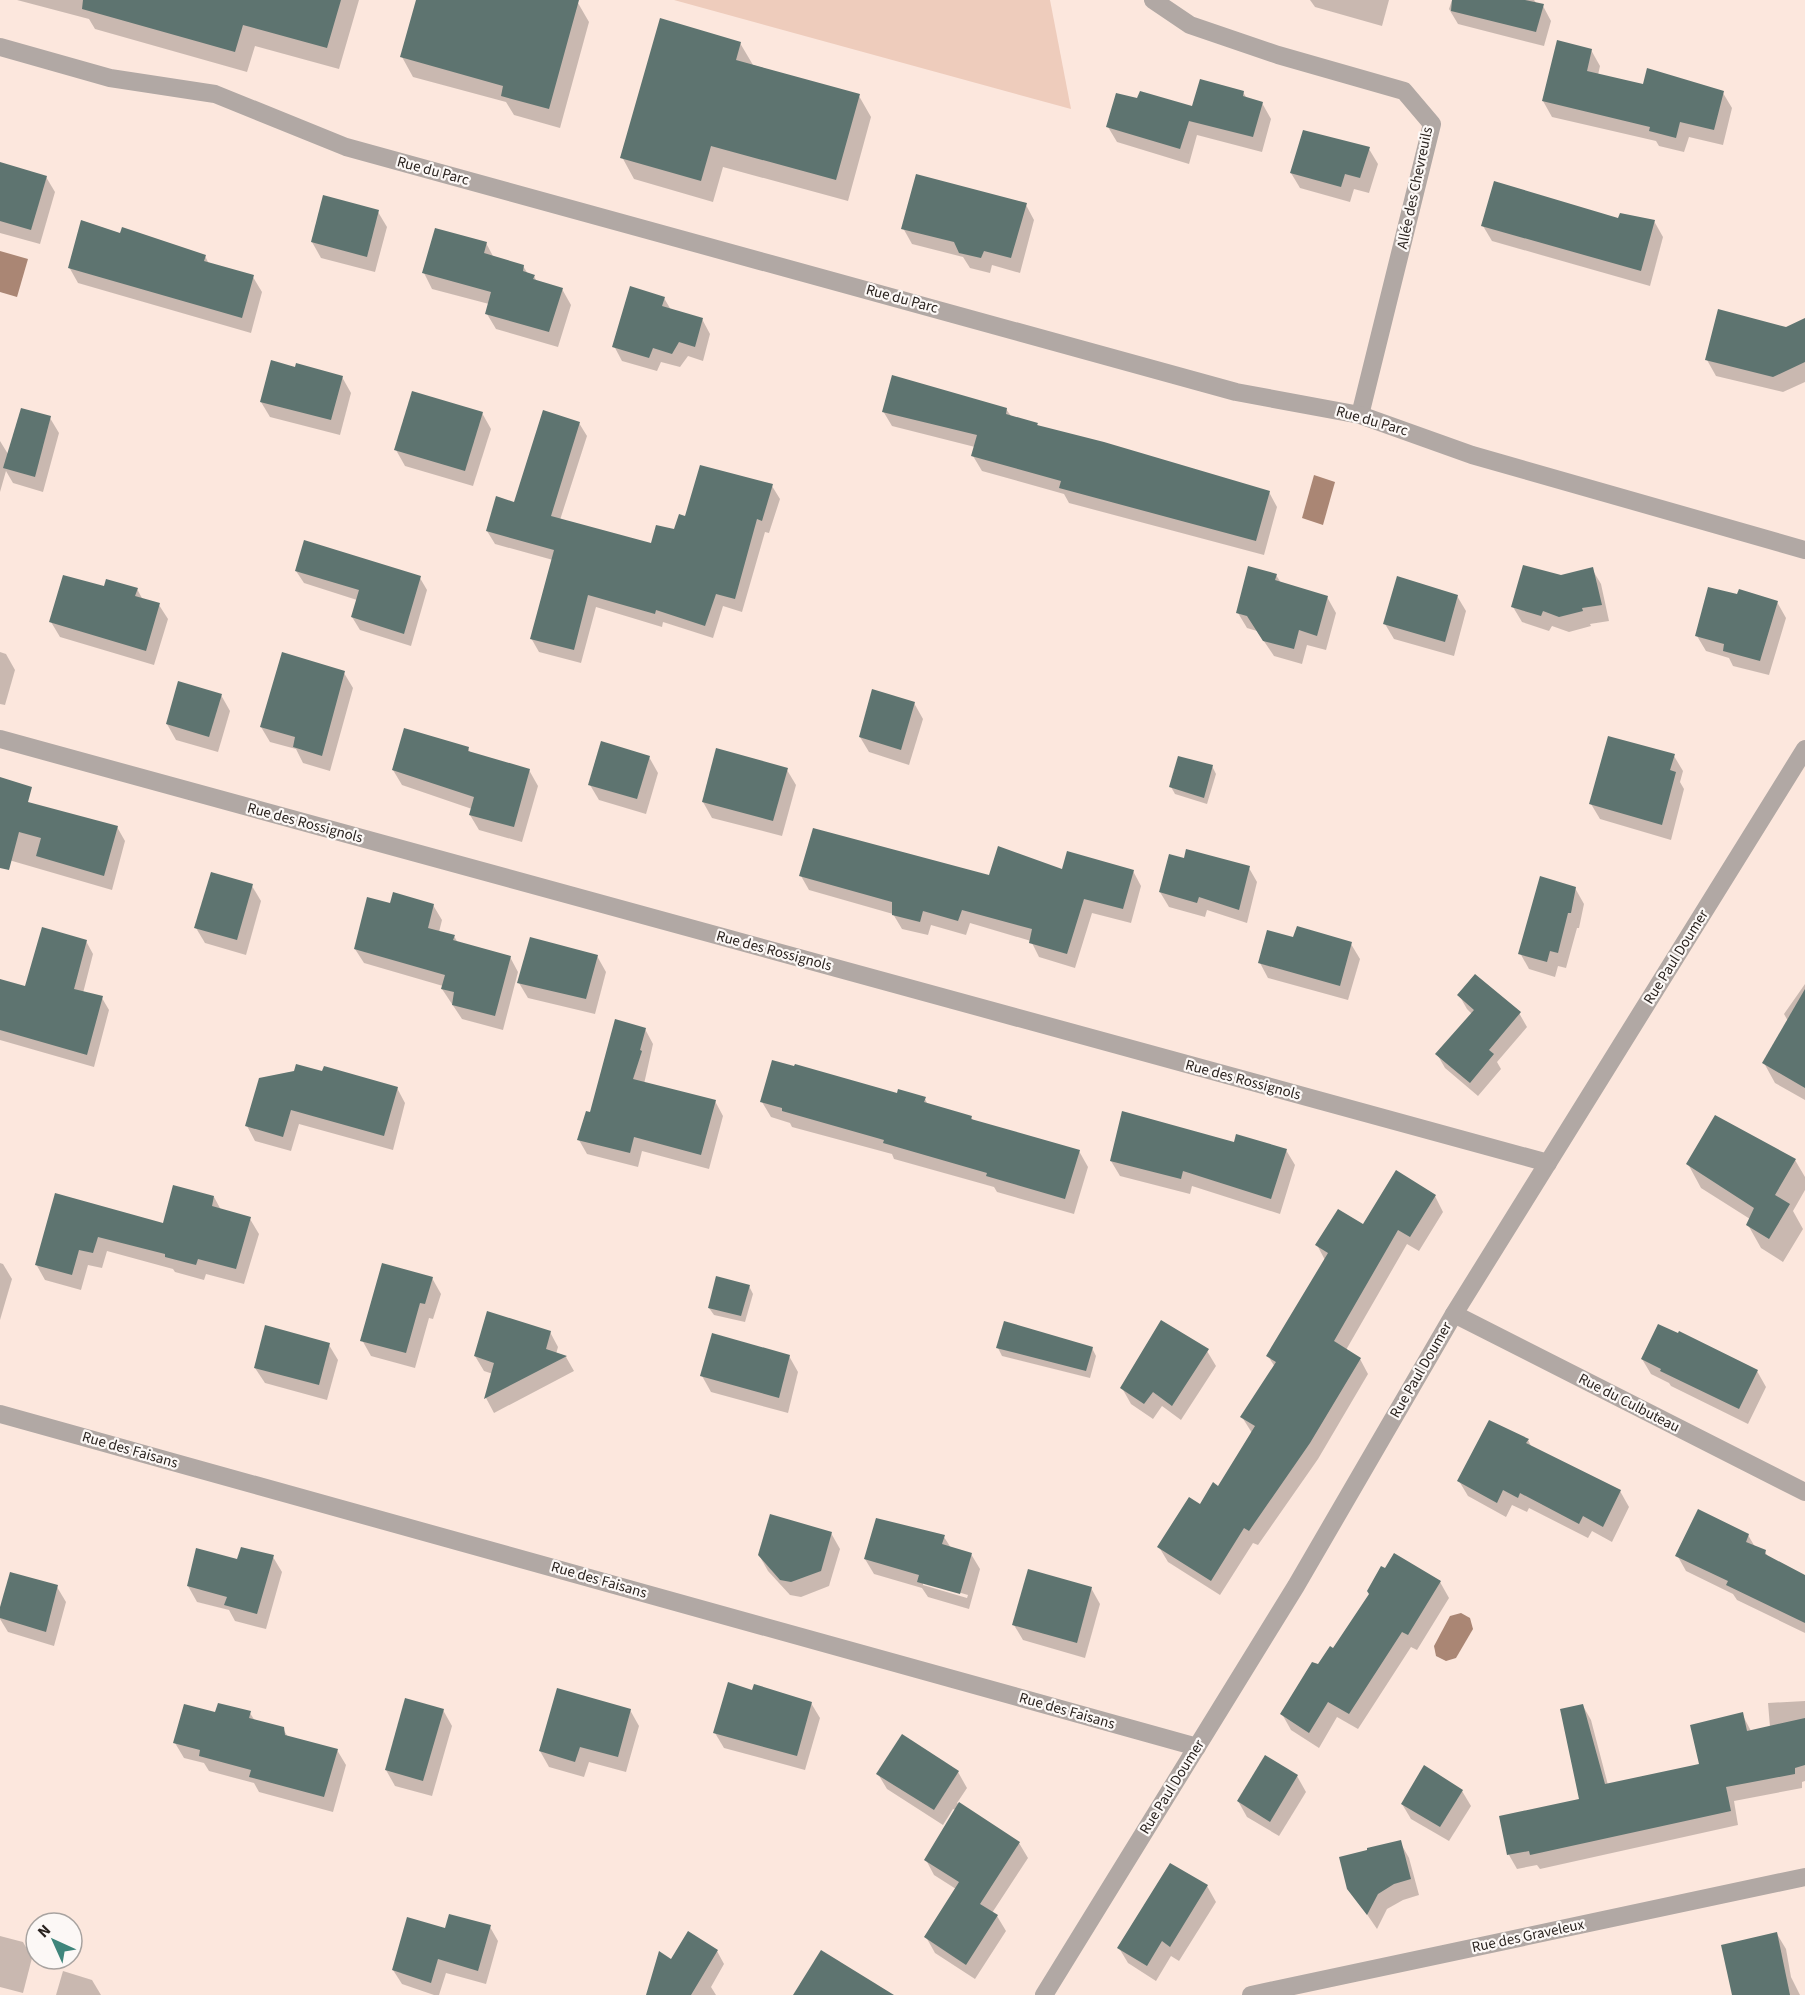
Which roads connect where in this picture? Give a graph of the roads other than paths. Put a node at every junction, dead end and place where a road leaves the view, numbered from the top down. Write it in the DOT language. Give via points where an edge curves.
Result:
graph roads {
  1 [pos="1153,0"];
  2 [pos="0,47"];
  3 [pos="1360,415"];
  4 [pos="1805,550"];
  5 [pos="0,739"];
  6 [pos="1805,749"];
  7 [pos="1548,1163"];
  8 [pos="1454,1314"];
  9 [pos="0,1414"];
  10 [pos="1805,1492"];
  11 [pos="1197,1747"];
  12 [pos="1805,1877"];
  13 [pos="1044,1995"];
  14 [pos="1251,1995"];
  1 -- 3 [label="street, Allée des Chevreuils" via="1190,25 1404,91 1432,124"];
  2 -- 3 [label="street, Rue du Parc" via="110,78 215,94 346,147 1236,392"];
  3 -- 4 [label="street, Rue du Parc" via="1472,454"];
  5 -- 7 [label="street, Rue des Rossignols"];
  6 -- 7 [label="street, Rue Paul Doumer"];
  7 -- 8 [label="street, Rue Paul Doumer"];
  8 -- 10 [label="street, Rue du Culbuteau"];
  8 -- 11 [label="street, Rue Paul Doumer"];
  9 -- 11 [label="street, Rue des Faisans"];
  11 -- 13 [label="street, Rue Paul Doumer"];
  12 -- 14 [label="street, Rue des Graveleux"];
}
